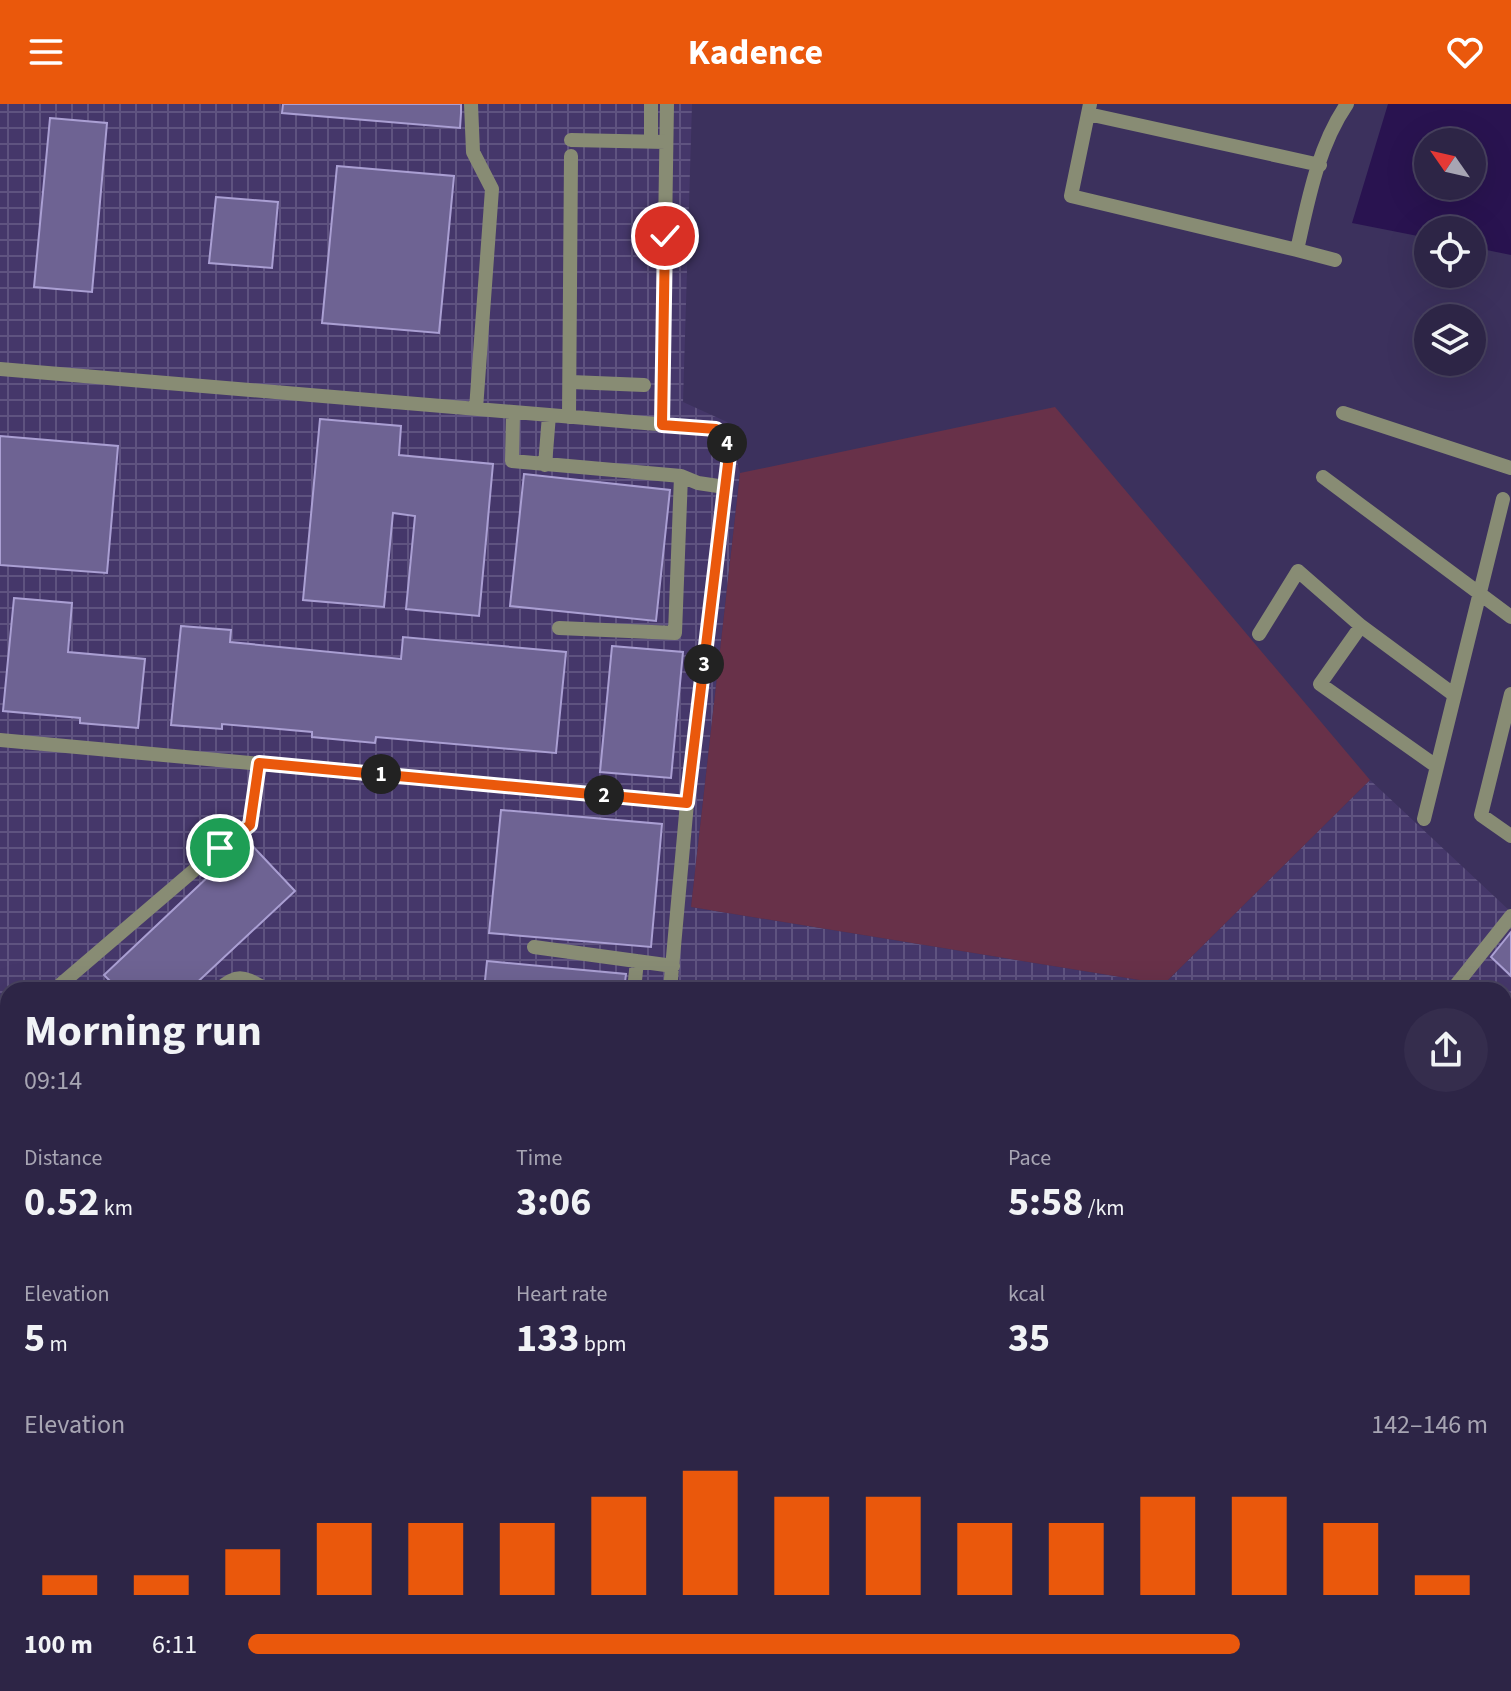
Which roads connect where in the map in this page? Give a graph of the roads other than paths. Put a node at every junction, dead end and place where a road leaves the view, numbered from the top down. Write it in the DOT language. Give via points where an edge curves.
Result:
graph roads {
  1 [pos="471,104"];
  2 [pos="651,104"];
  3 [pos="667,104"];
  4 [pos="1347,104"];
  5 [pos="1089,109"];
  6 [pos="571,140"];
  7 [pos="651,142"];
  8 [pos="666,142"];
  9 [pos="571,156"];
  10 [pos="1320,165"];
  11 [pos="1297,250"];
  12 [pos="1335,260"];
  13 [pos="0,369"];
  14 [pos="571,382"];
  15 [pos="644,385"];
  16 [pos="476,409"];
  17 [pos="513,412"];
  18 [pos="1343,413"];
  19 [pos="549,415"];
  20 [pos="569,417"];
  21 [pos="662,425"];
  22 [pos="545,465"];
  23 [pos="1511,468"];
  24 [pos="681,476"];
  25 [pos="1323,477"];
  26 [pos="725,487"];
  27 [pos="1503,499"];
  28 [pos="1479,593"];
  29 [pos="1511,617"];
  30 [pos="1361,626"];
  31 [pos="559,628"];
  32 [pos="1259,634"];
  33 [pos="1453,694"];
  34 [pos="1511,694"];
  35 [pos="1506,736"];
  36 [pos="0,740"];
  37 [pos="259,763"];
  38 [pos="1436,766"];
  39 [pos="687,803"];
  40 [pos="1424,819"];
  41 [pos="1511,836"];
  42 [pos="1511,916"];
  43 [pos="534,947"];
  44 [pos="637,961"];
  45 [pos="673,966"];
  46 [pos="64,982"];
  47 [pos="227,982"];
  48 [pos="253,982"];
  49 [pos="635,982"];
  50 [pos="671,982"];
  51 [pos="1458,982"];
  1 -- 16 [label="street" via="473,152 492,189"];
  2 -- 7 [label="street"];
  3 -- 8 [label="street"];
  4 -- 10 [label="street" via="1333,124"];
  5 -- 10 [label="street"];
  5 -- 11 [label="street" via="1071,196"];
  6 -- 7 [label="street"];
  7 -- 8 [label="street"];
  8 -- 21 [label="street"];
  9 -- 14 [label="street"];
  10 -- 11 [label="street"];
  11 -- 12 [label="street"];
  13 -- 16 [label="street"];
  14 -- 15 [label="street"];
  14 -- 20 [label="street"];
  16 -- 17 [label="street"];
  17 -- 19 [label="street"];
  17 -- 22 [label="street" via="512,461"];
  18 -- 23 [label="street"];
  19 -- 20 [label="street"];
  19 -- 22 [label="street"];
  20 -- 21 [label="street"];
  21 -- 26 [label="street" via="716,429 730,447"];
  22 -- 24 [label="street"];
  24 -- 26 [label="street"];
  24 -- 31 [label="street" via="675,633"];
  25 -- 28 [label="street"];
  26 -- 39 [label="street"];
  27 -- 28 [label="street"];
  28 -- 29 [label="street"];
  28 -- 33 [label="street"];
  30 -- 32 [label="street" via="1298,571"];
  30 -- 33 [label="street"];
  30 -- 38 [label="street" via="1320,684"];
  33 -- 38 [label="street"];
  34 -- 35 [label="street"];
  35 -- 41 [label="street" via="1481,815"];
  36 -- 37 [label="street"];
  37 -- 39 [label="street"];
  37 -- 46 [label="street" via="250,825"];
  38 -- 40 [label="street"];
  39 -- 45 [label="street"];
  42 -- 51 [label="street"];
  43 -- 44 [label="street"];
  44 -- 45 [label="street"];
  44 -- 49 [label="street"];
  45 -- 50 [label="street"];
  47 -- 48 [label="street" via="243,977"];
}
